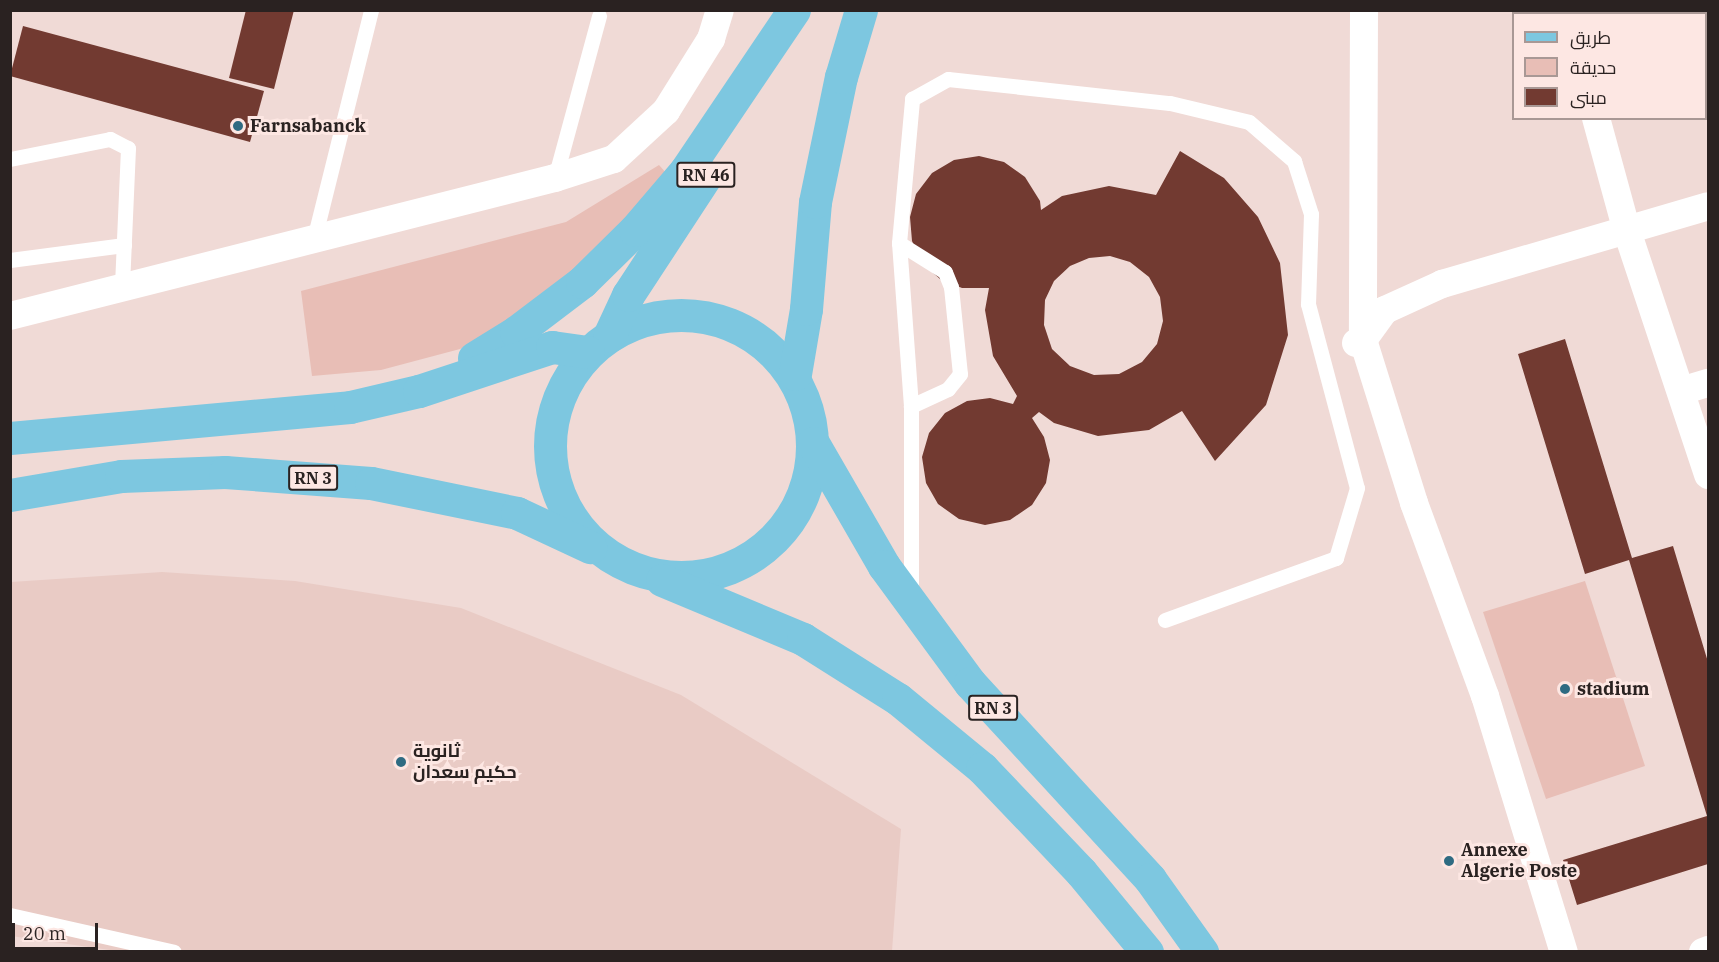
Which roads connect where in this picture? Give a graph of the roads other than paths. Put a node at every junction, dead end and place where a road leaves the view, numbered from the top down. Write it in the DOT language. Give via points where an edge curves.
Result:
graph roads {
  1 [pos="371,10"];
  2 [pos="720,10"];
  3 [pos="794,10"];
  4 [pos="861,10"];
  5 [pos="1364,10"];
  6 [pos="598,16"];
  7 [pos="1597,120"];
  8 [pos="10,159"];
  9 [pos="555,178"];
  10 [pos="1708,206"];
  11 [pos="1627,231"];
  12 [pos="314,239"];
  13 [pos="899,243"];
  14 [pos="124,245"];
  15 [pos="10,261"];
  16 [pos="122,288"];
  17 [pos="10,316"];
  18 [pos="1355,343"];
  19 [pos="598,344"];
  20 [pos="795,375"];
  21 [pos="1708,383"];
  22 [pos="418,391"];
  23 [pos="1681,391"];
  24 [pos="911,406"];
  25 [pos="73,434"];
  26 [pos="10,438"];
  27 [pos="813,443"];
  28 [pos="10,451"];
  29 [pos="1708,475"];
  30 [pos="121,476"];
  31 [pos="10,480"];
  32 [pos="10,495"];
  33 [pos="605,554"];
  34 [pos="646,573"];
  35 [pos="911,601"];
  36 [pos="1166,620"];
  37 [pos="10,915"];
  38 [pos="1708,950"];
  39 [pos="174,951"];
  40 [pos="1147,951"];
  41 [pos="1202,951"];
  42 [pos="1564,951"];
  43 [pos="1703,951"];
  1 -- 12 [label="lane"];
  2 -- 9 [label="street" via="711,39 666,111 614,159"];
  3 -- 19 [label="main road, RN 46" via="746,118"];
  3 -- 22 [label="main road" via="686,171 635,230 582,282 516,332"];
  4 -- 20 [label="main road" via="841,77 815,202 806,309"];
  5 -- 18 [label="street"];
  6 -- 9 [label="lane"];
  7 -- 11 [label="street"];
  8 -- 14 [label="lane" via="110,139 128,148"];
  9 -- 12 [label="street"];
  10 -- 11 [label="street"];
  11 -- 18 [label="street" via="1442,284 1385,310"];
  11 -- 23 [label="street"];
  12 -- 16 [label="street"];
  13 -- 24 [label="lane"];
  13 -- 24 [label="lane" via="945,272 951,287 960,374 948,389"];
  13 -- 36 [label="lane" via="912,99 948,80 1170,103 1250,122 1294,161 1311,214 1308,304 1357,488 1336,558"];
  14 -- 15 [label="lane"];
  14 -- 16 [label="lane"];
  16 -- 17 [label="street"];
  18 -- 42 [label="street" via="1485,696"];
  19 -- 20 [label="main road" via="647,318 689,314 730,323 766,345"];
  19 -- 22 [label="main road" via="552,347"];
  19 -- 33 [label="main road" via="561,390 549,434 553,480 573,522"];
  20 -- 27 [label="main road" via="810,408"];
  21 -- 23 [label="street"];
  22 -- 25 [label="main road" via="350,406 191,419"];
  23 -- 29 [label="street"];
  24 -- 35 [label="lane"];
  25 -- 26 [label="main road"];
  25 -- 28 [label="main road"];
  27 -- 34 [label="main road" via="808,483 790,520 762,550 727,569 687,578"];
  27 -- 35 [label="main road, RN 3" via="884,566"];
  30 -- 31 [label="main road, RN 3" via="60,471"];
  30 -- 32 [label="main road, RN 3"];
  30 -- 33 [label="main road, RN 3" via="225,472 371,483 517,513"];
  33 -- 34 [label="main road"];
  34 -- 40 [label="main road, RN 3" via="803,639 898,699 982,768 1081,872"];
  35 -- 41 [label="main road, RN 3" via="970,683 1142,871"];
  37 -- 39 [label="lane"];
  38 -- 43 [label="street"];
}
